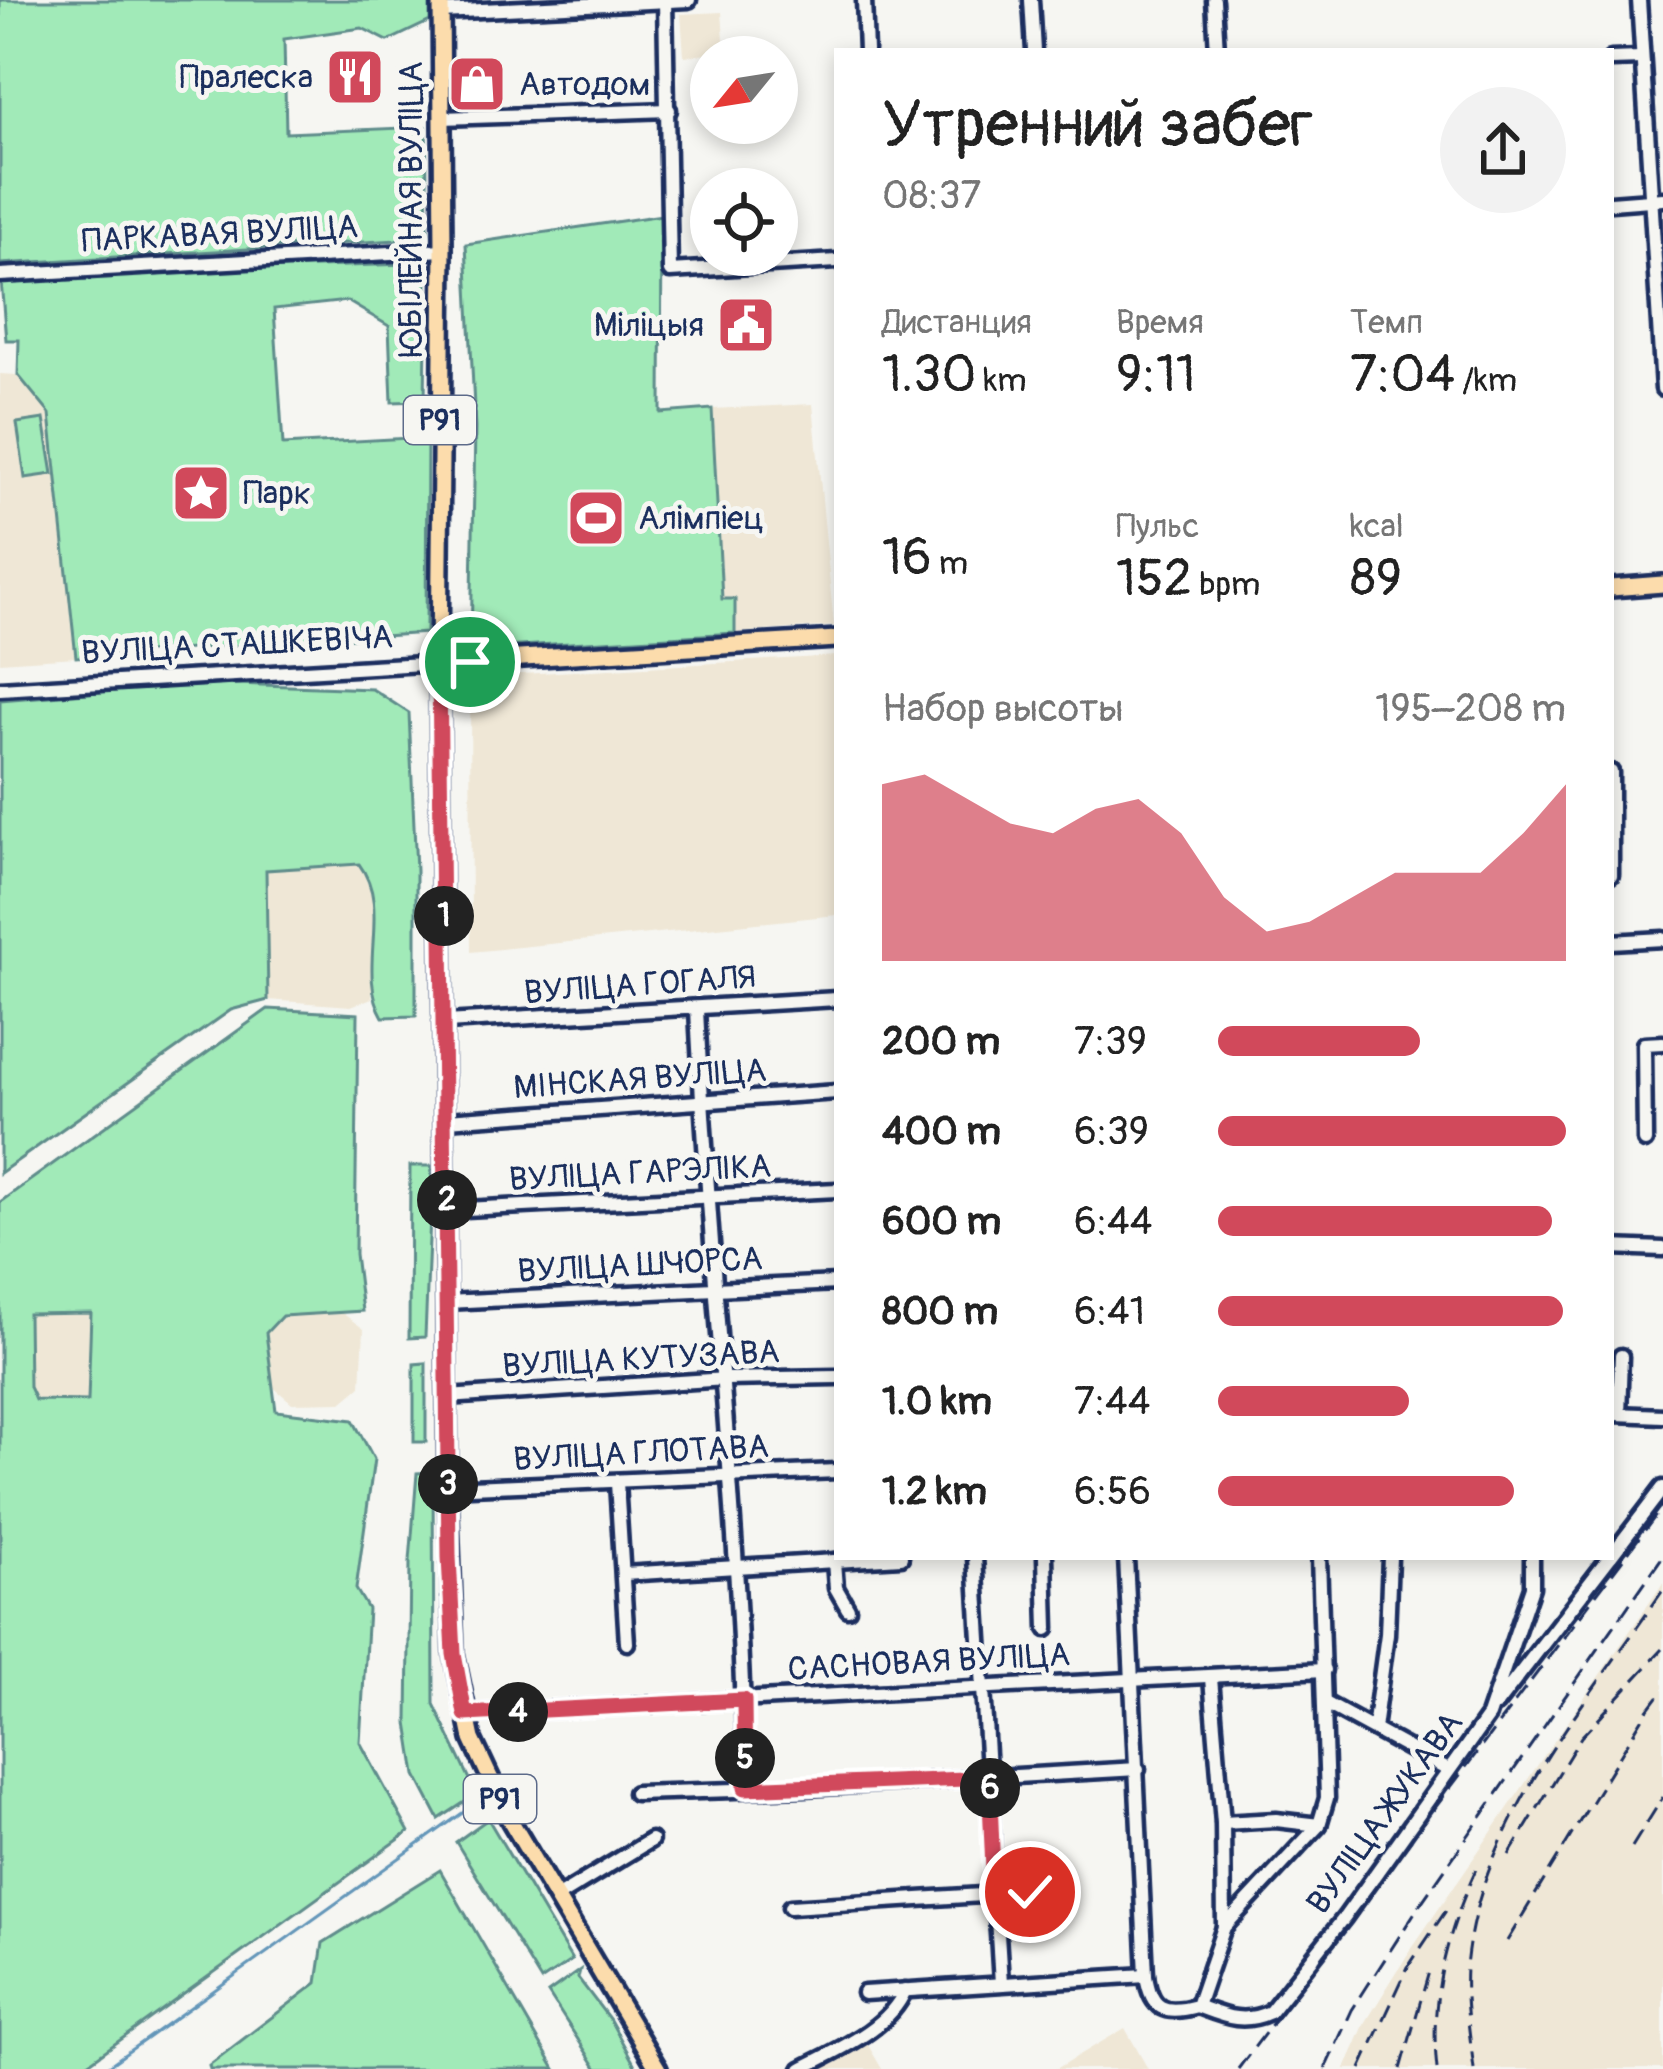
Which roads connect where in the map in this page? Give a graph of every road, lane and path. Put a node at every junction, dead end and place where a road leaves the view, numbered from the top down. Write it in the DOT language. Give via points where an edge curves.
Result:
graph roads {
  1 [pos="689,0"];
  2 [pos="864,0"];
  3 [pos="1031,0"];
  4 [pos="1214,0"];
  5 [pos="1639,0"];
  6 [pos="665,1"];
  7 [pos="441,6"];
  8 [pos="866,48"];
  9 [pos="1034,48"];
  10 [pos="1217,48"];
  11 [pos="1641,58"];
  12 [pos="1614,59"];
  13 [pos="669,110"];
  14 [pos="442,118"];
  15 [pos="1657,199"];
  16 [pos="1614,203"];
  17 [pos="443,250"];
  18 [pos="834,261"];
  19 [pos="0,275"];
  20 [pos="1663,389"];
  21 [pos="1663,584"];
  22 [pos="1614,588"];
  23 [pos="834,638"];
  24 [pos="439,663"];
  25 [pos="0,689"];
  26 [pos="1663,939"];
  27 [pos="1614,942"];
  28 [pos="834,999"];
  29 [pos="697,1009"];
  30 [pos="446,1022"];
  31 [pos="1663,1043"];
  32 [pos="834,1092"];
  33 [pos="701,1100"];
  34 [pos="447,1120"];
  35 [pos="1645,1141"];
  36 [pos="834,1190"];
  37 [pos="709,1196"];
  38 [pos="447,1210"];
  39 [pos="1614,1246"];
  40 [pos="1663,1249"];
  41 [pos="834,1283"];
  42 [pos="715,1288"];
  43 [pos="446,1302"];
  44 [pos="1622,1356"];
  45 [pos="834,1377"];
  46 [pos="726,1379"];
  47 [pos="447,1397"];
  48 [pos="1615,1414"];
  49 [pos="1663,1417"];
  50 [pos="834,1471"];
  51 [pos="730,1476"];
  52 [pos="617,1484"];
  53 [pos="448,1488"];
  54 [pos="1663,1488"];
  55 [pos="1614,1551"];
  56 [pos="851,1560"];
  57 [pos="975,1560"];
  58 [pos="1045,1560"];
  59 [pos="1126,1560"];
  60 [pos="1319,1560"];
  61 [pos="1390,1560"];
  62 [pos="1532,1560"];
  63 [pos="1607,1560"];
  64 [pos="834,1561"];
  65 [pos="739,1565"];
  66 [pos="624,1574"];
  67 [pos="848,1609"];
  68 [pos="1047,1628"];
  69 [pos="627,1643"];
  70 [pos="1324,1670"];
  71 [pos="1132,1678"];
  72 [pos="1211,1678"];
  73 [pos="985,1687"];
  74 [pos="744,1700"];
  75 [pos="1327,1704"];
  76 [pos="465,1714"];
  77 [pos="1488,1716"];
  78 [pos="1374,1729"];
  79 [pos="1138,1769"];
  80 [pos="1448,1770"];
  81 [pos="989,1778"];
  82 [pos="745,1788"];
  83 [pos="635,1793"];
  84 [pos="1223,1823"];
  85 [pos="1319,1825"];
  86 [pos="652,1840"];
  87 [pos="1030,1892"];
  88 [pos="994,1893"];
  89 [pos="556,1898"];
  90 [pos="790,1907"];
  91 [pos="1224,1927"];
  92 [pos="1146,1975"];
  93 [pos="1001,1983"];
  94 [pos="904,1990"];
  95 [pos="864,1993"];
  96 [pos="1197,2006"];
  97 [pos="658,2069"];
  98 [pos="801,2069"];
  1 -- 6 [label="street"];
  2 -- 8 [label="street"];
  3 -- 9 [label="street"];
  4 -- 10 [label="street"];
  5 -- 11 [label="street"];
  6 -- 7 [label="street"];
  6 -- 13 [label="street"];
  7 -- 14 [label="main road, ЮБІЛЕЙНАЯ ВУЛІЦА / Р91"];
  11 -- 12 [label="street"];
  11 -- 15 [label="street"];
  13 -- 14 [label="street"];
  13 -- 18 [label="street" via="670,271"];
  14 -- 17 [label="main road, ЮБІЛЕЙНАЯ ВУЛІЦА / Р91"];
  15 -- 16 [label="street"];
  15 -- 20 [label="street"];
  17 -- 19 [label="street, ПАРКАВАЯ ВУЛІЦА"];
  17 -- 24 [label="main road, ЮБІЛЕЙНАЯ ВУЛІЦА / Р91"];
  21 -- 22 [label="main road"];
  23 -- 24 [label="main road, ВУЛІЦА СТАШКЕВІЧА"];
  24 -- 25 [label="street, ВУЛІЦА СТАШКЕВІЧА"];
  24 -- 30 [label="main road, ЮБІЛЕЙНАЯ ВУЛІЦА / Р91"];
  26 -- 27 [label="street"];
  28 -- 29 [label="street, ВУЛІЦА ГОГАЛЯ"];
  29 -- 30 [label="street, ВУЛІЦА ГОГАЛЯ"];
  29 -- 33 [label="street"];
  30 -- 34 [label="main road, ЮБІЛЕЙНАЯ ВУЛІЦА / Р91"];
  31 -- 35 [label="street" via="1644,1044"];
  32 -- 33 [label="street, МІНСКАЯ ВУЛІЦА"];
  33 -- 34 [label="street, МІНСКАЯ ВУЛІЦА"];
  33 -- 37 [label="street"];
  34 -- 38 [label="main road, ЮБІЛЕЙНАЯ ВУЛІЦА / Р91"];
  36 -- 37 [label="street, ВУЛІЦА ГАРЭЛІКА"];
  37 -- 38 [label="street, ВУЛІЦА ГАРЭЛІКА"];
  37 -- 42 [label="street"];
  38 -- 43 [label="main road, ЮБІЛЕЙНАЯ ВУЛІЦА / Р91"];
  39 -- 40 [label="street"];
  41 -- 42 [label="street, ВУЛІЦА ШЧОРСА"];
  42 -- 43 [label="street, ВУЛІЦА ШЧОРСА"];
  42 -- 46 [label="street"];
  43 -- 47 [label="main road, ЮБІЛЕЙНАЯ ВУЛІЦА / Р91"];
  44 -- 48 [label="street"];
  45 -- 46 [label="street, ВУЛІЦА КУТУЗАВА"];
  46 -- 47 [label="street, ВУЛІЦА КУТУЗАВА"];
  46 -- 51 [label="street"];
  47 -- 53 [label="main road, ЮБІЛЕЙНАЯ ВУЛІЦА / Р91"];
  48 -- 49 [label="street"];
  50 -- 51 [label="street, ВУЛІЦА ГЛОТАВА"];
  51 -- 52 [label="street, ВУЛІЦА ГЛОТАВА"];
  51 -- 65 [label="street"];
  52 -- 53 [label="street, ВУЛІЦА ГЛОТАВА"];
  52 -- 66 [label="street"];
  53 -- 76 [label="main road, ЮБІЛЕЙНАЯ ВУЛІЦА / Р91" via="451,1622"];
  54 -- 55 [label="street"];
  56 -- 64 [label="street"];
  57 -- 73 [label="street"];
  58 -- 68 [label="street"];
  59 -- 71 [label="street"];
  60 -- 70 [label="street"];
  61 -- 78 [label="street"];
  62 -- 77 [label="street, ВУЛІЦА ЖУКАВА" via="1532,1587"];
  63 -- 77 [label="street"];
  64 -- 65 [label="street"];
  64 -- 67 [label="street"];
  65 -- 66 [label="street"];
  65 -- 74 [label="street"];
  66 -- 69 [label="street"];
  70 -- 72 [label="street, САСНОВАЯ ВУЛІЦА"];
  70 -- 75 [label="street"];
  71 -- 72 [label="street, САСНОВАЯ ВУЛІЦА"];
  71 -- 73 [label="street, САСНОВАЯ ВУЛІЦА"];
  71 -- 79 [label="street"];
  72 -- 84 [label="street"];
  73 -- 74 [label="street, САСНОВАЯ ВУЛІЦА"];
  73 -- 81 [label="street"];
  74 -- 76 [label="street, САСНОВАЯ ВУЛІЦА"];
  74 -- 82 [label="street"];
  75 -- 78 [label="street"];
  75 -- 85 [label="street" via="1327,1798"];
  76 -- 89 [label="main road, Р91" via="504,1808"];
  77 -- 80 [label="street, ВУЛІЦА ЖУКАВА"];
  78 -- 80 [label="street"];
  79 -- 81 [label="street"];
  79 -- 92 [label="street"];
  80 -- 96 [label="street, ВУЛІЦА ЖУКАВА" via="1270,2012 1237,2020"];
  81 -- 82 [label="street"];
  81 -- 88 [label="street"];
  82 -- 83 [label="street"];
  84 -- 85 [label="street"];
  84 -- 91 [label="street"];
  85 -- 91 [label="street"];
  86 -- 89 [label="street"];
  87 -- 88 [label="street"];
  88 -- 90 [label="street"];
  88 -- 93 [label="street"];
  89 -- 97 [label="main road, Р91"];
  91 -- 96 [label="street"];
  92 -- 93 [label="street"];
  92 -- 96 [label="street, ВУЛІЦА ЖУКАВА" via="1149,1996 1162,2009"];
  93 -- 94 [label="street"];
  94 -- 95 [label="street"];
  94 -- 98 [label="street" via="898,2008"];
}
